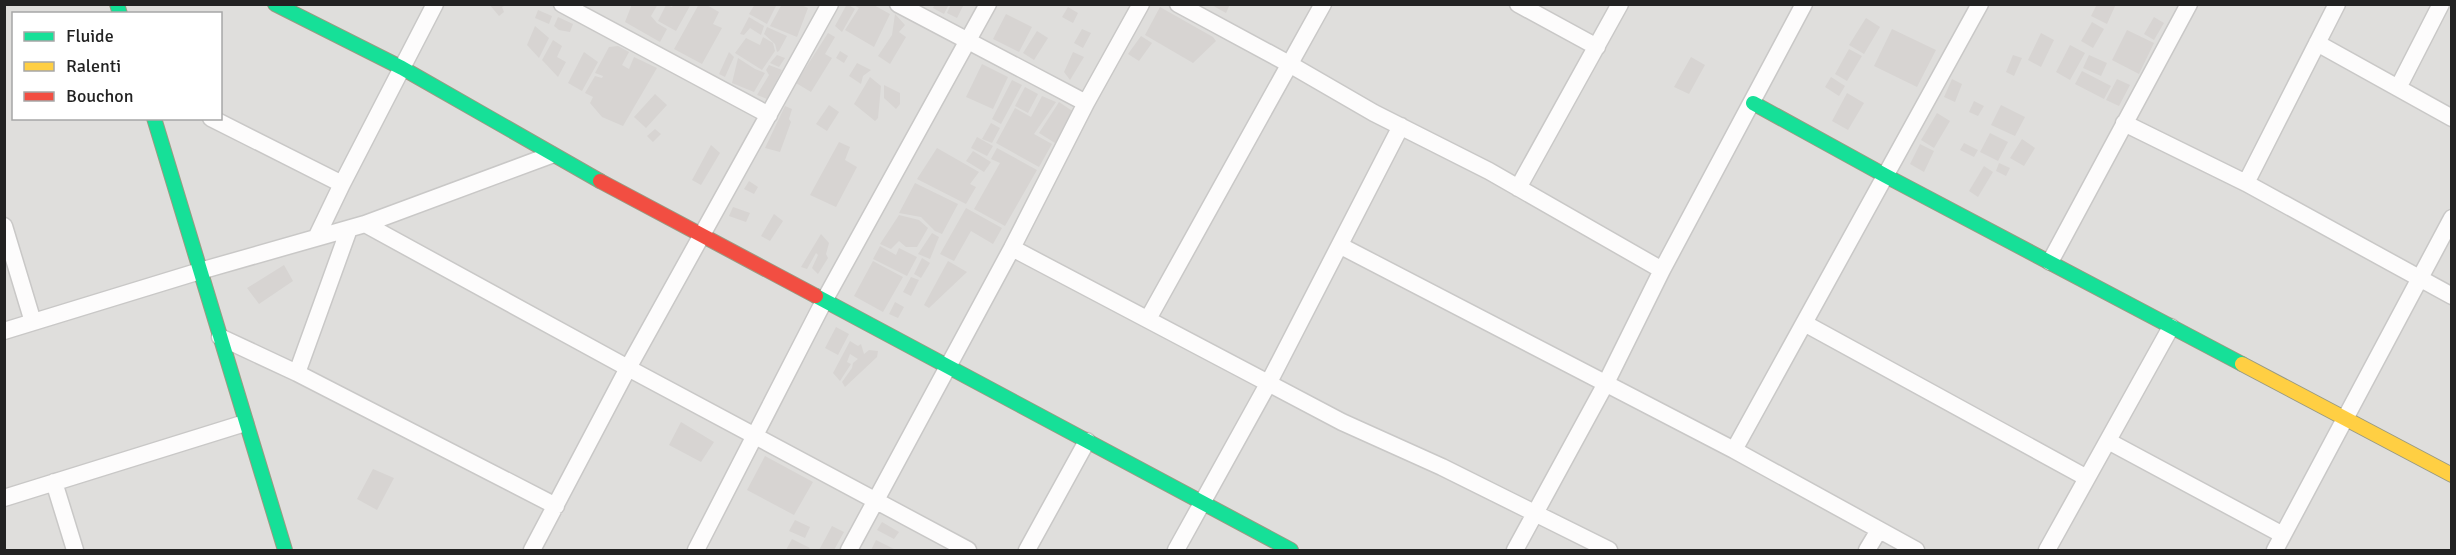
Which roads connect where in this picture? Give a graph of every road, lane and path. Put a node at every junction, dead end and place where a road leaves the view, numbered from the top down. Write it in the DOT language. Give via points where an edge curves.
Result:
graph roads {
  1 [pos="275,4"];
  2 [pos="435,4"];
  3 [pos="562,4"];
  4 [pos="830,4"];
  5 [pos="898,4"];
  6 [pos="988,4"];
  7 [pos="1141,4"];
  8 [pos="1178,4"];
  9 [pos="1323,4"];
  10 [pos="1518,4"];
  11 [pos="1620,4"];
  12 [pos="1804,4"];
  13 [pos="1980,4"];
  14 [pos="2189,4"];
  15 [pos="2337,4"];
  16 [pos="2441,4"];
  17 [pos="968,40"];
  18 [pos="2317,43"];
  19 [pos="1597,47"];
  20 [pos="1292,65"];
  21 [pos="402,68"];
  22 [pos="2398,88"];
  23 [pos="1086,103"];
  24 [pos="1753,103"];
  25 [pos="769,116"];
  26 [pos="2451,118"];
  27 [pos="155,120"];
  28 [pos="215,120"];
  29 [pos="2124,123"];
  30 [pos="1401,126"];
  31 [pos="551,155"];
  32 [pos="1886,176"];
  33 [pos="2246,183"];
  34 [pos="342,184"];
  35 [pos="1518,188"];
  36 [pos="2451,218"];
  37 [pos="365,224"];
  38 [pos="4,225"];
  39 [pos="349,229"];
  40 [pos="702,235"];
  41 [pos="317,236"];
  42 [pos="1341,246"];
  43 [pos="1012,248"];
  44 [pos="2050,262"];
  45 [pos="1662,270"];
  46 [pos="200,271"];
  47 [pos="2419,279"];
  48 [pos="2451,296"];
  49 [pos="824,301"];
  50 [pos="1148,320"];
  51 [pos="33,322"];
  52 [pos="1804,323"];
  53 [pos="2171,327"];
  54 [pos="4,331"];
  55 [pos="220,337"];
  56 [pos="947,365"];
  57 [pos="628,368"];
  58 [pos="297,373"];
  59 [pos="1268,384"];
  60 [pos="1605,385"];
  61 [pos="2347,418"];
  62 [pos="245,423"];
  63 [pos="757,436"];
  64 [pos="1087,441"];
  65 [pos="2108,441"];
  66 [pos="1734,450"];
  67 [pos="2451,475"];
  68 [pos="2087,478"];
  69 [pos="54,482"];
  70 [pos="4,498"];
  71 [pos="875,500"];
  72 [pos="1203,503"];
  73 [pos="556,506"];
  74 [pos="1535,512"];
  75 [pos="1879,530"];
  76 [pos="2283,535"];
  77 [pos="75,550"];
  78 [pos="285,550"];
  79 [pos="532,550"];
  80 [pos="696,550"];
  81 [pos="849,550"];
  82 [pos="968,550"];
  83 [pos="1027,550"];
  84 [pos="1176,550"];
  85 [pos="1291,550"];
  86 [pos="1515,550"];
  87 [pos="1609,550"];
  88 [pos="1867,550"];
  89 [pos="1916,550"];
  90 [pos="2047,550"];
  91 [pos="2275,550"];
  1 -- 21 [label="street"];
  2 -- 21 [label="street"];
  3 -- 25 [label="street"];
  4 -- 25 [label="street"];
  5 -- 17 [label="street"];
  6 -- 17 [label="street"];
  7 -- 23 [label="street"];
  8 -- 20 [label="street"];
  9 -- 20 [label="street"];
  10 -- 19 [label="street"];
  11 -- 19 [label="street"];
  12 -- 24 [label="street"];
  13 -- 32 [label="street"];
  14 -- 29 [label="street"];
  15 -- 18 [label="street"];
  16 -- 22 [label="street"];
  17 -- 23 [label="street"];
  17 -- 49 [label="street"];
  18 -- 22 [label="street"];
  18 -- 33 [label="street"];
  19 -- 35 [label="street"];
  20 -- 30 [label="street"];
  20 -- 50 [label="street"];
  21 -- 31 [label="street"];
  21 -- 34 [label="street"];
  22 -- 26 [label="street"];
  23 -- 43 [label="street"];
  24 -- 32 [label="street"];
  24 -- 45 [label="street"];
  25 -- 40 [label="street"];
  27 -- 46 [label="street"];
  28 -- 34 [label="street"];
  29 -- 33 [label="street"];
  29 -- 44 [label="street"];
  30 -- 35 [label="street"];
  30 -- 42 [label="street"];
  31 -- 37 [label="street"];
  31 -- 40 [label="street"];
  32 -- 44 [label="street"];
  32 -- 52 [label="street"];
  33 -- 47 [label="street"];
  34 -- 41 [label="street"];
  35 -- 45 [label="street"];
  36 -- 47 [label="street"];
  37 -- 39 [label="street"];
  37 -- 57 [label="street"];
  38 -- 51 [label="street"];
  39 -- 41 [label="street"];
  39 -- 58 [label="street"];
  40 -- 49 [label="street"];
  40 -- 57 [label="street"];
  41 -- 46 [label="street"];
  42 -- 59 [label="street"];
  42 -- 60 [label="street"];
  43 -- 50 [label="street"];
  43 -- 56 [label="street"];
  44 -- 53 [label="street"];
  45 -- 60 [label="street"];
  46 -- 51 [label="street"];
  46 -- 55 [label="street"];
  47 -- 48 [label="street"];
  47 -- 61 [label="street"];
  49 -- 56 [label="street"];
  49 -- 63 [label="street"];
  50 -- 59 [label="street"];
  51 -- 54 [label="street"];
  52 -- 66 [label="street"];
  52 -- 68 [label="street"];
  53 -- 61 [label="street"];
  53 -- 65 [label="street"];
  55 -- 58 [label="street"];
  55 -- 62 [label="street"];
  56 -- 64 [label="street"];
  56 -- 71 [label="street"];
  57 -- 63 [label="street"];
  57 -- 73 [label="street"];
  58 -- 73 [label="street"];
  59 -- 72 [label="street"];
  59 -- 74 [label="street"];
  60 -- 66 [label="street"];
  60 -- 74 [label="street"];
  61 -- 67 [label="street"];
  61 -- 76 [label="street"];
  62 -- 69 [label="street"];
  62 -- 78 [label="street"];
  63 -- 71 [label="street"];
  63 -- 80 [label="street"];
  64 -- 72 [label="street"];
  64 -- 83 [label="street"];
  65 -- 68 [label="street"];
  65 -- 76 [label="street"];
  66 -- 75 [label="street"];
  68 -- 90 [label="street"];
  69 -- 70 [label="street"];
  69 -- 77 [label="street"];
  71 -- 81 [label="street"];
  71 -- 82 [label="street"];
  72 -- 84 [label="street"];
  72 -- 85 [label="street"];
  73 -- 79 [label="street"];
  74 -- 86 [label="street"];
  74 -- 87 [label="street"];
  75 -- 88 [label="street"];
  75 -- 89 [label="street"];
  76 -- 91 [label="street"];
}
